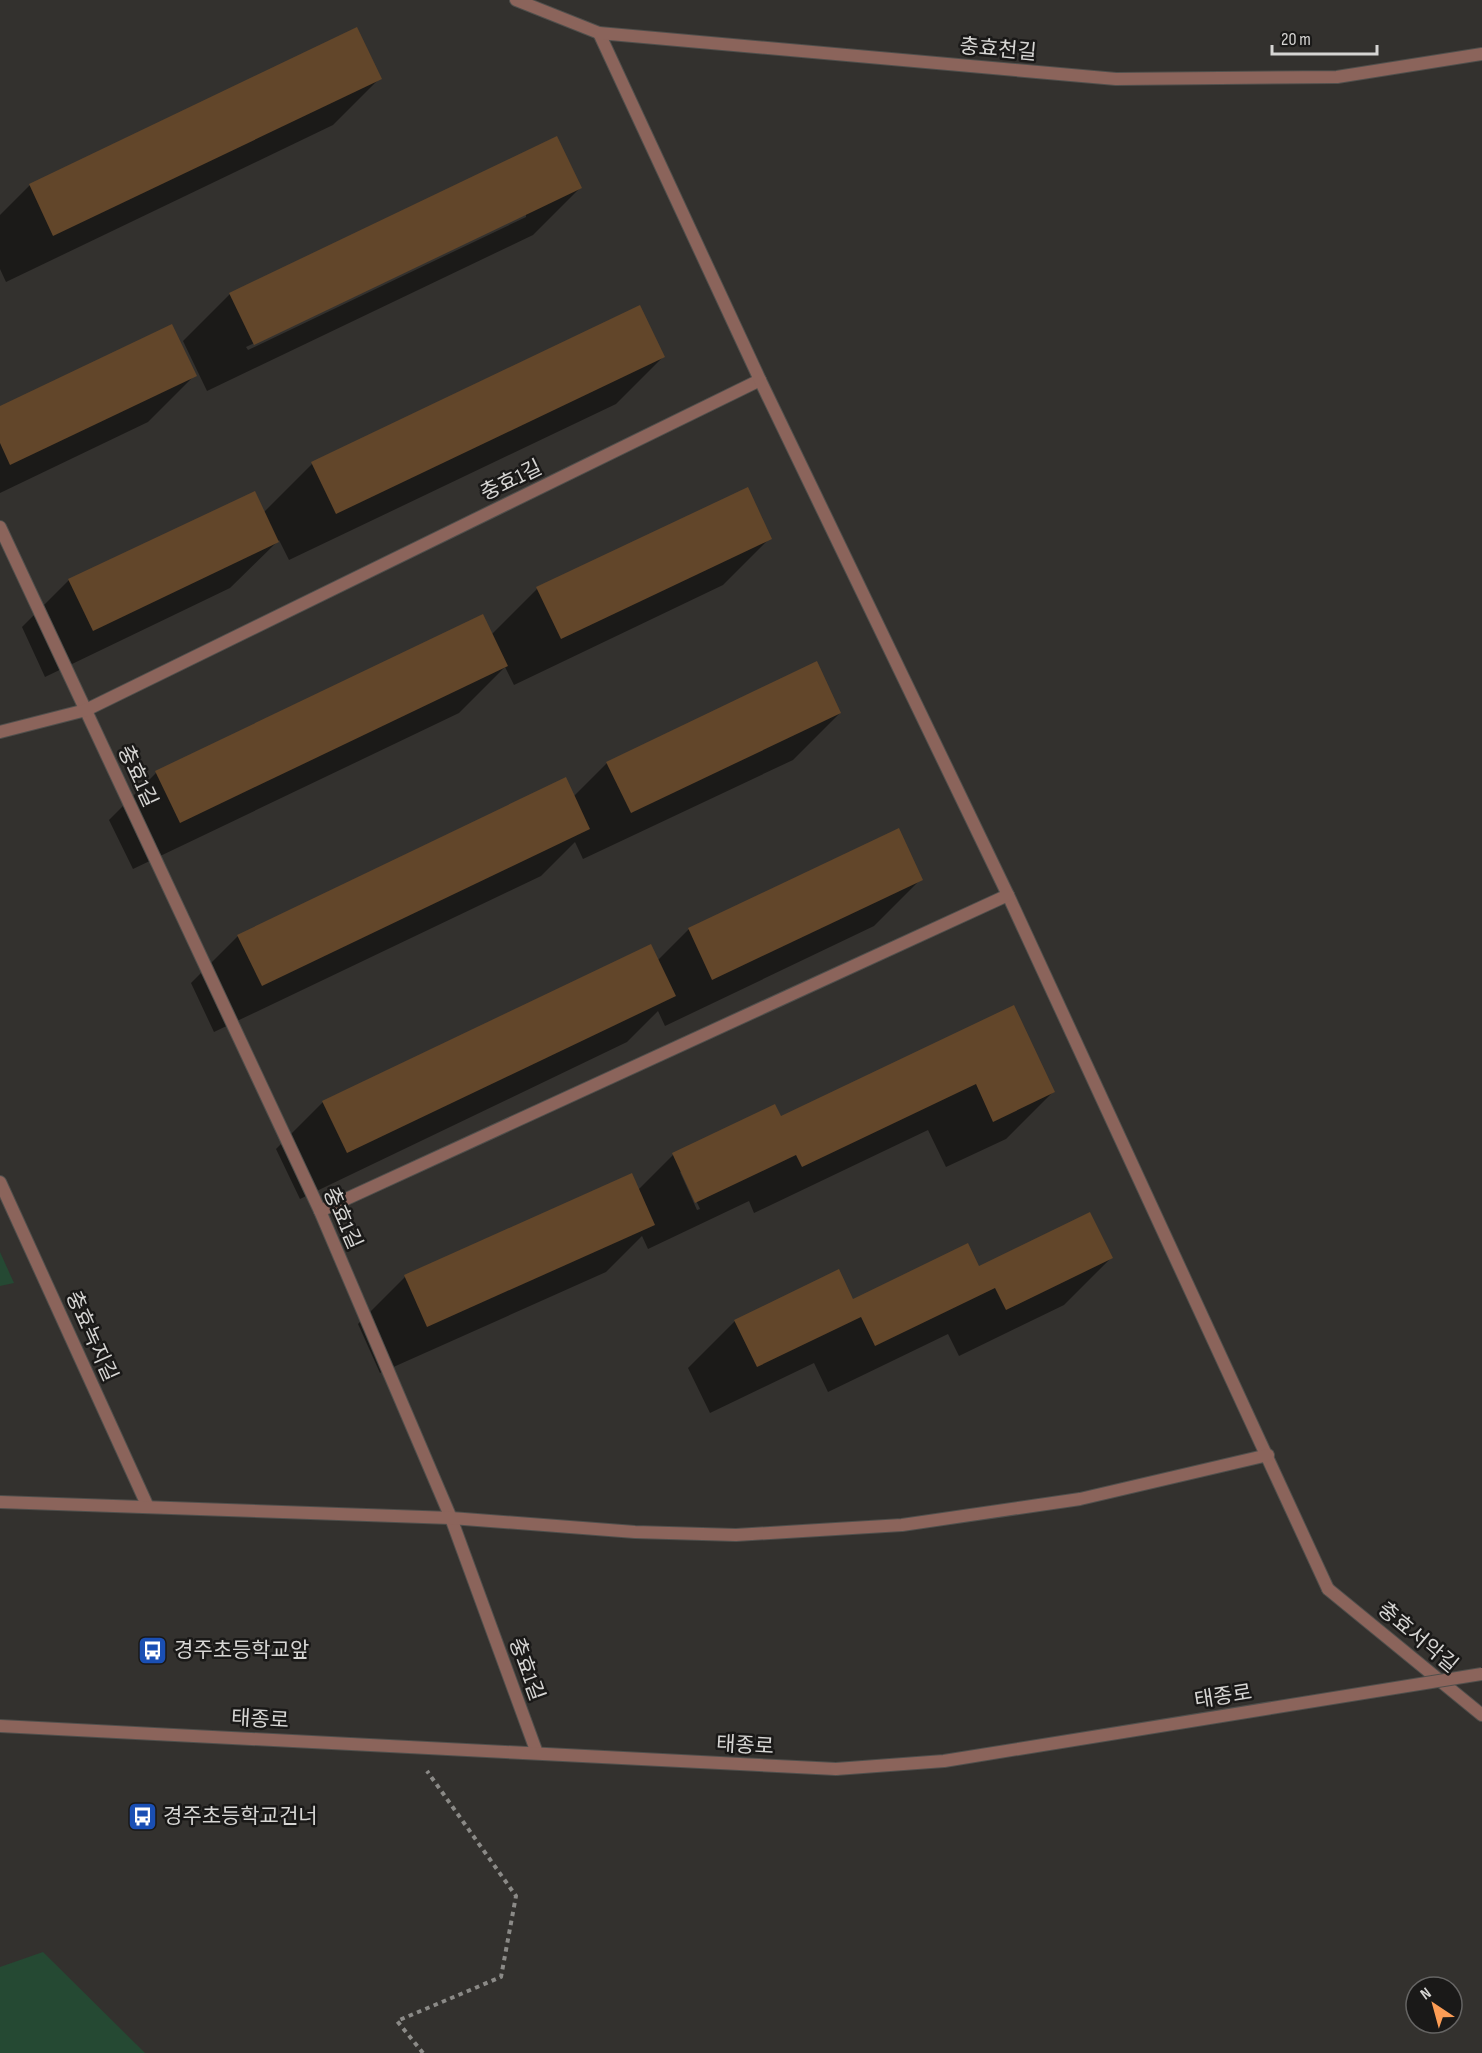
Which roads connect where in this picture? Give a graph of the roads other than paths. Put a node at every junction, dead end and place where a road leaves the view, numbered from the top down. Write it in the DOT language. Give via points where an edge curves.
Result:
graph roads {
  1 [pos="516,0"];
  2 [pos="599,33"];
  3 [pos="1482,54"];
  4 [pos="760,380"];
  5 [pos="0,527"];
  6 [pos="86,710"];
  7 [pos="0,732"];
  8 [pos="1008,895"];
  9 [pos="0,1182"];
  10 [pos="320,1211"];
  11 [pos="1268,1455"];
  12 [pos="0,1502"];
  13 [pos="148,1507"];
  14 [pos="451,1518"];
  15 [pos="1482,1674"];
  16 [pos="1482,1715"];
  17 [pos="0,1726"];
  18 [pos="537,1753"];
  1 -- 2 [label="street, 충효천길"];
  2 -- 3 [label="street, 충효천길" via="1116,79 1337,77"];
  2 -- 4 [label="street"];
  4 -- 6 [label="street, 충효1길"];
  4 -- 8 [label="street"];
  5 -- 6 [label="street, 충효1길"];
  6 -- 7 [label="street"];
  6 -- 10 [label="street, 충효1길"];
  8 -- 10 [label="street"];
  8 -- 11 [label="street"];
  9 -- 13 [label="street, 충효녹지길"];
  10 -- 14 [label="street, 충효1길"];
  11 -- 14 [label="street" via="1080,1499 902,1525 736,1535 635,1532"];
  11 -- 16 [label="street, 충효서악길" via="1329,1588"];
  12 -- 13 [label="street"];
  13 -- 14 [label="street"];
  14 -- 18 [label="street, 충효1길"];
  15 -- 18 [label="street, 태종로, bridge" via="944,1761 836,1769"];
  17 -- 18 [label="street, 태종로"];
}
